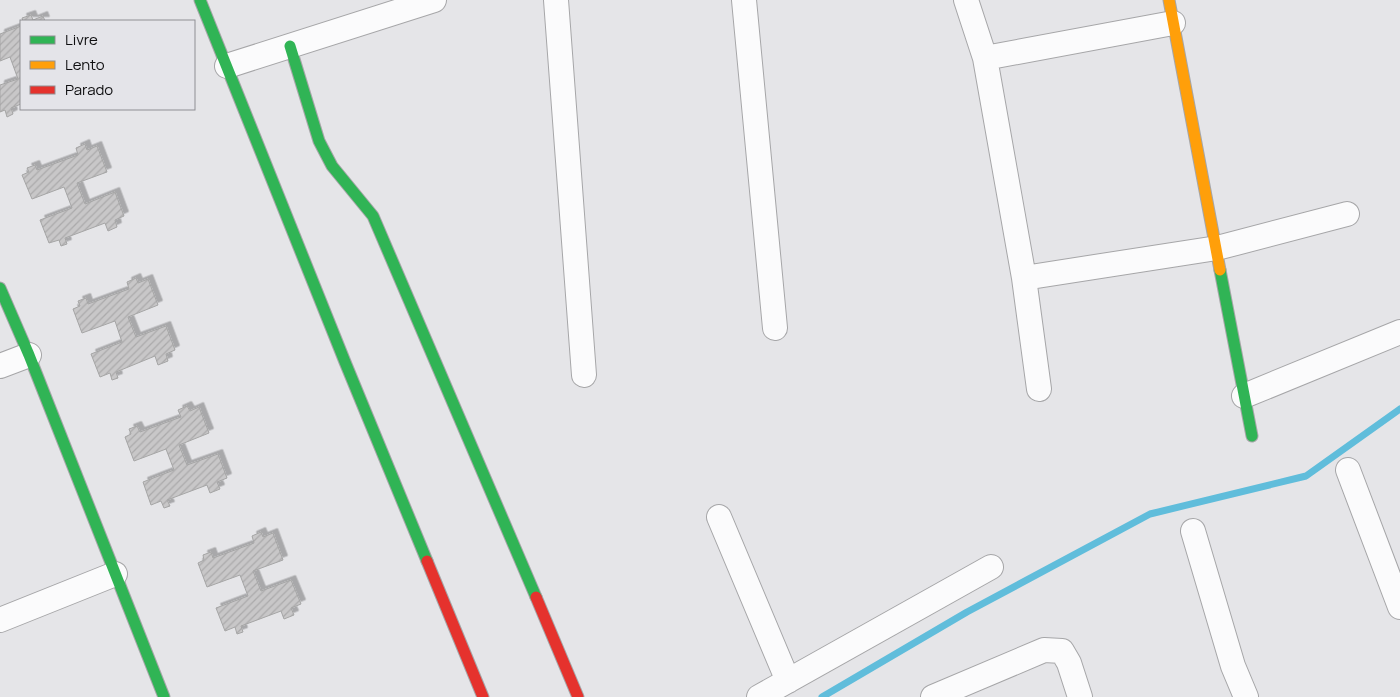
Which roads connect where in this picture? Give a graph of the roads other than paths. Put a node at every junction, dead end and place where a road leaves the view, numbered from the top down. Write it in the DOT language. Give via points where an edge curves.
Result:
graph roads {
  1 [pos="200,0"];
  2 [pos="434,0"];
  3 [pos="556,0"];
  4 [pos="744,0"];
  5 [pos="966,0"];
  6 [pos="1171,11"];
  7 [pos="290,46"];
  8 [pos="985,58"];
  9 [pos="227,66"];
  10 [pos="1347,214"];
  11 [pos="1216,248"];
  12 [pos="1024,278"];
  13 [pos="0,288"];
  14 [pos="775,328"];
  15 [pos="1400,332"];
  16 [pos="29,355"];
  17 [pos="0,366"];
  18 [pos="584,375"];
  19 [pos="1039,389"];
  20 [pos="1244,396"];
  21 [pos="1252,436"];
  22 [pos="1348,470"];
  23 [pos="719,517"];
  24 [pos="1192,531"];
  25 [pos="992,567"];
  26 [pos="115,574"];
  27 [pos="1400,607"];
  28 [pos="0,620"];
  29 [pos="788,680"];
  30 [pos="164,697"];
  31 [pos="483,697"];
  32 [pos="578,697"];
  33 [pos="759,697"];
  34 [pos="933,697"];
  35 [pos="1080,697"];
  36 [pos="1246,697"];
  1 -- 9 [label="street"];
  2 -- 7 [label="street"];
  3 -- 18 [label="street"];
  4 -- 14 [label="street"];
  5 -- 8 [label="street"];
  6 -- 8 [label="street"];
  6 -- 11 [label="street"];
  7 -- 9 [label="street"];
  7 -- 32 [label="street" via="318,141 332,166 373,216"];
  8 -- 12 [label="street"];
  9 -- 31 [label="street" via="344,362"];
  10 -- 11 [label="street"];
  11 -- 12 [label="street"];
  11 -- 20 [label="street"];
  12 -- 19 [label="street"];
  13 -- 16 [label="street"];
  15 -- 20 [label="street"];
  16 -- 17 [label="street"];
  16 -- 26 [label="street"];
  20 -- 21 [label="street"];
  22 -- 27 [label="street"];
  23 -- 29 [label="street"];
  24 -- 36 [label="street" via="1233,666"];
  25 -- 29 [label="street"];
  26 -- 28 [label="street"];
  26 -- 30 [label="street"];
  29 -- 33 [label="street"];
  34 -- 35 [label="street" via="1044,650 1062,651"];
}
